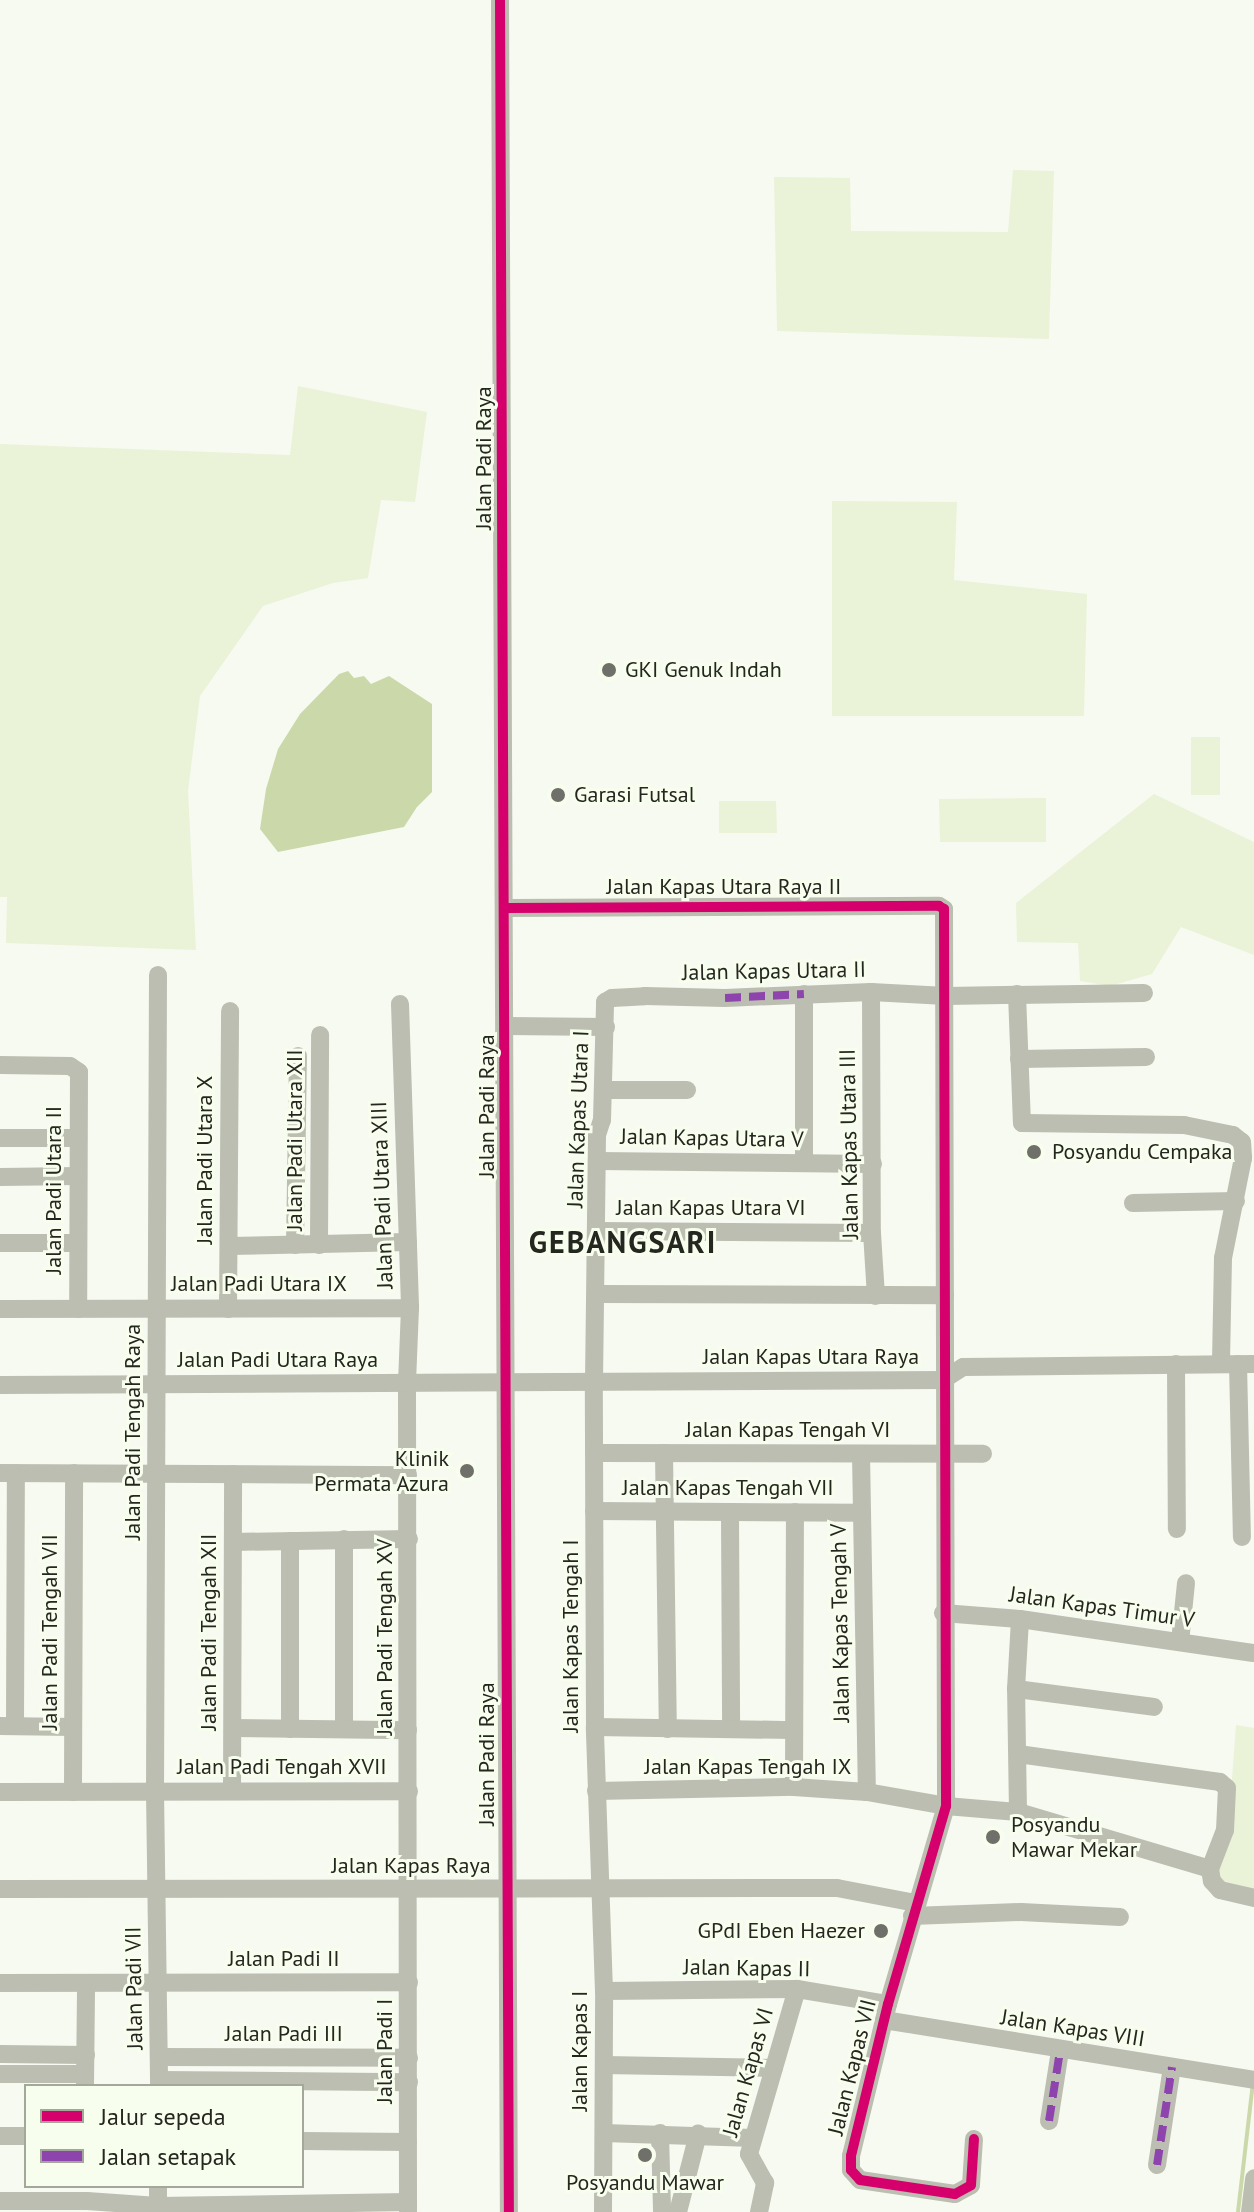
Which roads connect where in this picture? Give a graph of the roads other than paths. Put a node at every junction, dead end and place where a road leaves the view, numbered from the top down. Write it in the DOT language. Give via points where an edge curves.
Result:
graph roads {
  1 [pos="500,0"];
  2 [pos="942,907"];
  3 [pos="506,908"];
  4 [pos="158,975"];
  5 [pos="871,992"];
  6 [pos="1144,993"];
  7 [pos="804,994"];
  8 [pos="1017,994"];
  9 [pos="946,996"];
  10 [pos="605,1002"];
  11 [pos="400,1004"];
  12 [pos="230,1011"];
  13 [pos="506,1026"];
  14 [pos="606,1027"];
  15 [pos="320,1035"];
  16 [pos="298,1056"];
  17 [pos="1146,1057"];
  18 [pos="1019,1059"];
  19 [pos="0,1065"];
  20 [pos="604,1090"];
  21 [pos="687,1090"];
  22 [pos="0,1138"];
  23 [pos="78,1138"];
  24 [pos="297,1149"];
  25 [pos="319,1150"];
  26 [pos="598,1161"];
  27 [pos="804,1163"];
  28 [pos="873,1164"];
  29 [pos="78,1176"];
  30 [pos="0,1177"];
  31 [pos="1236,1201"];
  32 [pos="1133,1203"];
  33 [pos="597,1231"];
  34 [pos="872,1233"];
  35 [pos="408,1242"];
  36 [pos="0,1243"];
  37 [pos="78,1243"];
  38 [pos="295,1245"];
  39 [pos="319,1245"];
  40 [pos="229,1246"];
  41 [pos="597,1294"];
  42 [pos="945,1295"];
  43 [pos="876,1296"];
  44 [pos="156,1308"];
  45 [pos="410,1308"];
  46 [pos="0,1309"];
  47 [pos="78,1309"];
  48 [pos="228,1309"];
  49 [pos="1176,1364"];
  50 [pos="1238,1364"];
  51 [pos="943,1380"];
  52 [pos="594,1382"];
  53 [pos="407,1384"];
  54 [pos="508,1384"];
  55 [pos="0,1385"];
  56 [pos="156,1385"];
  57 [pos="594,1453"];
  58 [pos="664,1453"];
  59 [pos="861,1454"];
  60 [pos="943,1454"];
  61 [pos="983,1454"];
  62 [pos="8,1473"];
  63 [pos="74,1473"];
  64 [pos="158,1473"];
  65 [pos="233,1474"];
  66 [pos="408,1475"];
  67 [pos="594,1511"];
  68 [pos="795,1512"];
  69 [pos="862,1513"];
  70 [pos="666,1514"];
  71 [pos="730,1514"];
  72 [pos="1177,1529"];
  73 [pos="9,1536"];
  74 [pos="1242,1537"];
  75 [pos="344,1539"];
  76 [pos="409,1539"];
  77 [pos="290,1541"];
  78 [pos="233,1542"];
  79 [pos="1186,1583"];
  80 [pos="943,1613"];
  81 [pos="1020,1619"];
  82 [pos="1180,1642"];
  83 [pos="1254,1653"];
  84 [pos="1016,1689"];
  85 [pos="1154,1707"];
  86 [pos="8,1726"];
  87 [pos="73,1727"];
  88 [pos="595,1727"];
  89 [pos="233,1728"];
  90 [pos="290,1729"];
  91 [pos="344,1729"];
  92 [pos="668,1729"];
  93 [pos="731,1729"];
  94 [pos="408,1730"];
  95 [pos="794,1730"];
  96 [pos="1018,1754"];
  97 [pos="794,1787"];
  98 [pos="155,1791"];
  99 [pos="232,1791"];
  100 [pos="409,1791"];
  101 [pos="596,1791"];
  102 [pos="0,1792"];
  103 [pos="73,1792"];
  104 [pos="867,1792"];
  105 [pos="946,1806"];
  106 [pos="1018,1812"];
  107 [pos="1210,1869"];
  108 [pos="0,1889"];
  109 [pos="156,1889"];
  110 [pos="410,1890"];
  111 [pos="507,1890"];
  112 [pos="601,1890"];
  113 [pos="1254,1898"];
  114 [pos="914,1909"];
  115 [pos="1120,1917"];
  116 [pos="409,1982"];
  117 [pos="0,1983"];
  118 [pos="160,1984"];
  119 [pos="86,1985"];
  120 [pos="797,1989"];
  121 [pos="604,1991"];
  122 [pos="886,2012"];
  123 [pos="1060,2051"];
  124 [pos="0,2054"];
  125 [pos="159,2057"];
  126 [pos="409,2058"];
  127 [pos="604,2065"];
  128 [pos="1172,2067"];
  129 [pos="774,2068"];
  130 [pos="85,2072"];
  131 [pos="0,2074"];
  132 [pos="1250,2080"];
  133 [pos="409,2082"];
  134 [pos="159,2083"];
  135 [pos="1049,2121"];
  136 [pos="604,2133"];
  137 [pos="660,2133"];
  138 [pos="698,2134"];
  139 [pos="0,2136"];
  140 [pos="24,2136"];
  141 [pos="753,2138"];
  142 [pos="974,2139"];
  143 [pos="304,2141"];
  144 [pos="408,2142"];
  145 [pos="1157,2165"];
  146 [pos="1254,2178"];
  147 [pos="158,2188"];
  148 [pos="86,2193"];
  149 [pos="0,2201"];
  150 [pos="408,2207"];
  151 [pos="158,2209"];
  152 [pos="509,2212"];
  153 [pos="603,2212"];
  154 [pos="662,2212"];
  155 [pos="678,2212"];
  156 [pos="759,2212"];
  157 [pos="1250,2212"];
  1 -- 3 [label="street, Jalan Padi Raya"];
  2 -- 3 [label="street, Jalan Kapas Utara Raya II"];
  2 -- 9 [label="street, Jalan Kapas VII"];
  3 -- 13 [label="street, Jalan Padi Raya"];
  4 -- 44 [label="street, Jalan Padi Tengah Raya"];
  5 -- 7 [label="street, Jalan Kapas Utara II"];
  5 -- 9 [label="street, Jalan Kapas Utara II"];
  5 -- 28 [label="street, Jalan Kapas Utara III"];
  6 -- 8 [label="street, Jalan Kapas Utara II"];
  7 -- 10 [label="street, Jalan Kapas Utara II" via="645,996"];
  7 -- 27 [label="street"];
  8 -- 9 [label="street, Jalan Kapas Utara II"];
  8 -- 18 [label="street"];
  9 -- 42 [label="street, Jalan Kapas VII"];
  10 -- 14 [label="street, Jalan Kapas Utara I"];
  11 -- 35 [label="street, Jalan Padi Utara XIII"];
  12 -- 40 [label="street, Jalan Padi Utara X"];
  13 -- 14 [label="street"];
  13 -- 54 [label="street, Jalan Padi Raya"];
  14 -- 20 [label="street, Jalan Kapas Utara I"];
  15 -- 25 [label="street, Jalan Padi Utara XII"];
  16 -- 24 [label="street, Jalan Padi Utara XII"];
  17 -- 18 [label="street"];
  18 -- 31 [label="street" via="1019,1120 1026,1125 1184,1125 1233,1135 1244,1148"];
  19 -- 23 [label="street, Jalan Padi Utara II" via="70,1066 79,1072"];
  20 -- 21 [label="street"];
  20 -- 26 [label="street, Jalan Kapas Utara I"];
  22 -- 23 [label="street"];
  23 -- 29 [label="street, Jalan Padi Utara II"];
  24 -- 25 [label="street"];
  24 -- 38 [label="street, Jalan Padi Utara XII"];
  25 -- 39 [label="street, Jalan Padi Utara XII"];
  26 -- 27 [label="street, Jalan Kapas Utara V"];
  26 -- 33 [label="street, Jalan Kapas Utara I"];
  27 -- 28 [label="street, Jalan Kapas Utara V"];
  28 -- 34 [label="street, Jalan Kapas Utara III"];
  29 -- 30 [label="street"];
  29 -- 37 [label="street, Jalan Padi Utara II"];
  31 -- 32 [label="street"];
  31 -- 50 [label="street" via="1223,1258"];
  33 -- 34 [label="street, Jalan Kapas Utara VI"];
  33 -- 41 [label="street, Jalan Kapas Utara I"];
  34 -- 43 [label="street, Jalan Kapas Utara III"];
  35 -- 39 [label="street"];
  35 -- 45 [label="street, Jalan Padi Utara XIII"];
  36 -- 37 [label="street"];
  37 -- 47 [label="street, Jalan Padi Utara II"];
  38 -- 39 [label="street"];
  38 -- 40 [label="street"];
  40 -- 48 [label="street, Jalan Padi Utara X"];
  41 -- 43 [label="street"];
  41 -- 52 [label="street, Jalan Kapas Utara I"];
  42 -- 43 [label="street"];
  42 -- 51 [label="street, Jalan Kapas VII"];
  44 -- 47 [label="street, Jalan Padi Utara IX"];
  44 -- 48 [label="street, Jalan Padi Utara IX"];
  44 -- 56 [label="street, Jalan Padi Tengah Raya"];
  45 -- 48 [label="street, Jalan Padi Utara IX"];
  45 -- 53 [label="street, Jalan Padi Utara XIII"];
  46 -- 47 [label="street, Jalan Padi Utara IX"];
  49 -- 50 [label="street, Jalan Kapas Utara Raya"];
  49 -- 51 [label="street, Jalan Kapas Utara Raya" via="963,1367"];
  49 -- 72 [label="street"];
  50 -- 74 [label="street"];
  51 -- 52 [label="street, Jalan Kapas Utara Raya"];
  51 -- 60 [label="street, Jalan Kapas VII"];
  52 -- 54 [label="street, Jalan Kapas Utara Raya"];
  52 -- 57 [label="street, Jalan Kapas Tengah I"];
  53 -- 54 [label="street, Jalan Padi Utara Raya"];
  53 -- 56 [label="street, Jalan Padi Utara Raya"];
  53 -- 66 [label="street, Jalan Padi Tengah XV"];
  54 -- 111 [label="street, Jalan Padi Raya"];
  55 -- 56 [label="street, Jalan Padi Utara Raya"];
  56 -- 64 [label="street, Jalan Padi Tengah Raya"];
  57 -- 58 [label="street, Jalan Kapas Tengah VI"];
  57 -- 67 [label="street, Jalan Kapas Tengah I"];
  58 -- 59 [label="street, Jalan Kapas Tengah VI"];
  58 -- 70 [label="street"];
  59 -- 60 [label="street, Jalan Kapas Tengah VI"];
  59 -- 69 [label="street, Jalan Kapas Tengah V"];
  60 -- 61 [label="street, Jalan Kapas Tengah VI"];
  60 -- 80 [label="street, Jalan Kapas VII"];
  62 -- 63 [label="street"];
  62 -- 73 [label="street"];
  63 -- 64 [label="street"];
  63 -- 87 [label="street, Jalan Padi Tengah VII"];
  64 -- 65 [label="street"];
  64 -- 98 [label="street, Jalan Padi Tengah Raya"];
  65 -- 66 [label="street"];
  65 -- 78 [label="street, Jalan Padi Tengah XII"];
  66 -- 76 [label="street, Jalan Padi Tengah XV"];
  67 -- 70 [label="street, Jalan Kapas Tengah VII"];
  67 -- 88 [label="street, Jalan Kapas Tengah I"];
  68 -- 69 [label="street, Jalan Kapas Tengah VII"];
  68 -- 71 [label="street, Jalan Kapas Tengah VII"];
  68 -- 95 [label="street"];
  69 -- 104 [label="street, Jalan Kapas Tengah V"];
  70 -- 71 [label="street, Jalan Kapas Tengah VII"];
  70 -- 92 [label="street"];
  71 -- 93 [label="street"];
  73 -- 86 [label="street"];
  75 -- 76 [label="street"];
  75 -- 77 [label="street"];
  75 -- 91 [label="street"];
  76 -- 94 [label="street, Jalan Padi Tengah XV"];
  77 -- 78 [label="street"];
  77 -- 90 [label="street"];
  78 -- 89 [label="street, Jalan Padi Tengah XII"];
  79 -- 82 [label="street"];
  80 -- 81 [label="street, Jalan Kapas Timur V"];
  80 -- 105 [label="street, Jalan Kapas VII"];
  81 -- 82 [label="street, Jalan Kapas Timur V"];
  81 -- 84 [label="street"];
  82 -- 83 [label="street, Jalan Kapas Timur V"];
  84 -- 85 [label="street"];
  84 -- 96 [label="street"];
  86 -- 87 [label="street"];
  87 -- 103 [label="street, Jalan Padi Tengah VII"];
  88 -- 92 [label="street"];
  88 -- 101 [label="street, Jalan Kapas Tengah I"];
  89 -- 90 [label="street"];
  89 -- 99 [label="street, Jalan Padi Tengah XII"];
  90 -- 91 [label="street"];
  91 -- 94 [label="street"];
  92 -- 93 [label="street"];
  93 -- 95 [label="street"];
  94 -- 100 [label="street, Jalan Padi Tengah XV"];
  95 -- 97 [label="street"];
  96 -- 106 [label="street"];
  96 -- 107 [label="street" via="1220,1782 1227,1788 1226,1818"];
  97 -- 101 [label="street, Jalan Kapas Tengah IX"];
  97 -- 104 [label="street, Jalan Kapas Tengah IX"];
  98 -- 99 [label="street, Jalan Padi Tengah XVII"];
  98 -- 103 [label="street, Jalan Padi Tengah XVII"];
  98 -- 109 [label="street, Jalan Padi Tengah Raya"];
  99 -- 100 [label="street, Jalan Padi Tengah XVII"];
  100 -- 110 [label="street, Jalan Padi Tengah XV"];
  101 -- 112 [label="street, Jalan Kapas Tengah I"];
  102 -- 103 [label="street, Jalan Padi Tengah XVII"];
  104 -- 105 [label="street, Jalan Kapas Tengah IX"];
  105 -- 106 [label="street, Jalan Kapas Tengah IX"];
  105 -- 114 [label="street, Jalan Kapas VII"];
  106 -- 107 [label="street, Jalan Kapas Tengah IX"];
  107 -- 113 [label="street" via="1220,1890"];
  108 -- 109 [label="street, Jalan Kapas Raya"];
  109 -- 110 [label="street, Jalan Kapas Raya"];
  109 -- 118 [label="street, Jalan Padi VII"];
  110 -- 111 [label="street, Jalan Kapas Raya"];
  110 -- 116 [label="street, Jalan Padi I"];
  111 -- 112 [label="street, Jalan Kapas Raya"];
  111 -- 152 [label="street, Jalan Padi Raya"];
  112 -- 114 [label="street, Jalan Kapas Raya" via="837,1888"];
  112 -- 121 [label="street, Jalan Kapas I"];
  114 -- 115 [label="street, Jalan Kapas Raya"];
  114 -- 122 [label="street, Jalan Kapas VII"];
  116 -- 118 [label="street, Jalan Padi II"];
  116 -- 126 [label="street, Jalan Padi I"];
  117 -- 119 [label="street, Jalan Padi II"];
  118 -- 119 [label="street, Jalan Padi II"];
  118 -- 125 [label="street, Jalan Padi VII"];
  119 -- 130 [label="street"];
  120 -- 121 [label="street, Jalan Kapas II"];
  120 -- 122 [label="street, Jalan Kapas II"];
  120 -- 129 [label="street, Jalan Kapas VI"];
  121 -- 127 [label="street, Jalan Kapas I"];
  122 -- 123 [label="street, Jalan Kapas VIII"];
  122 -- 142 [label="street, Jalan Kapas VII" via="851,2156 855,2177 955,2194 966,2191 971,2185"];
  123 -- 128 [label="street, Jalan Kapas VIII"];
  123 -- 135 [label="street"];
  124 -- 130 [label="street"];
  125 -- 126 [label="street, Jalan Padi III"];
  125 -- 134 [label="street, Jalan Padi VII"];
  126 -- 133 [label="street, Jalan Padi I"];
  127 -- 129 [label="street"];
  127 -- 136 [label="street, Jalan Kapas I"];
  128 -- 132 [label="street, Jalan Kapas VIII"];
  128 -- 145 [label="street"];
  129 -- 141 [label="street, Jalan Kapas VI"];
  130 -- 131 [label="street"];
  133 -- 134 [label="street"];
  133 -- 144 [label="street, Jalan Padi I"];
  136 -- 137 [label="street"];
  136 -- 153 [label="street, Jalan Kapas I"];
  137 -- 138 [label="street"];
  137 -- 154 [label="street"];
  138 -- 141 [label="street"];
  138 -- 155 [label="street"];
  139 -- 140 [label="street"];
  141 -- 156 [label="street, Jalan Kapas VI" via="750,2161 765,2183"];
  143 -- 144 [label="street"];
  144 -- 150 [label="street, Jalan Padi I"];
  146 -- 157 [label="street"];
  147 -- 151 [label="street"];
  148 -- 149 [label="street"];
  148 -- 151 [label="street"];
  150 -- 151 [label="street"];
}
